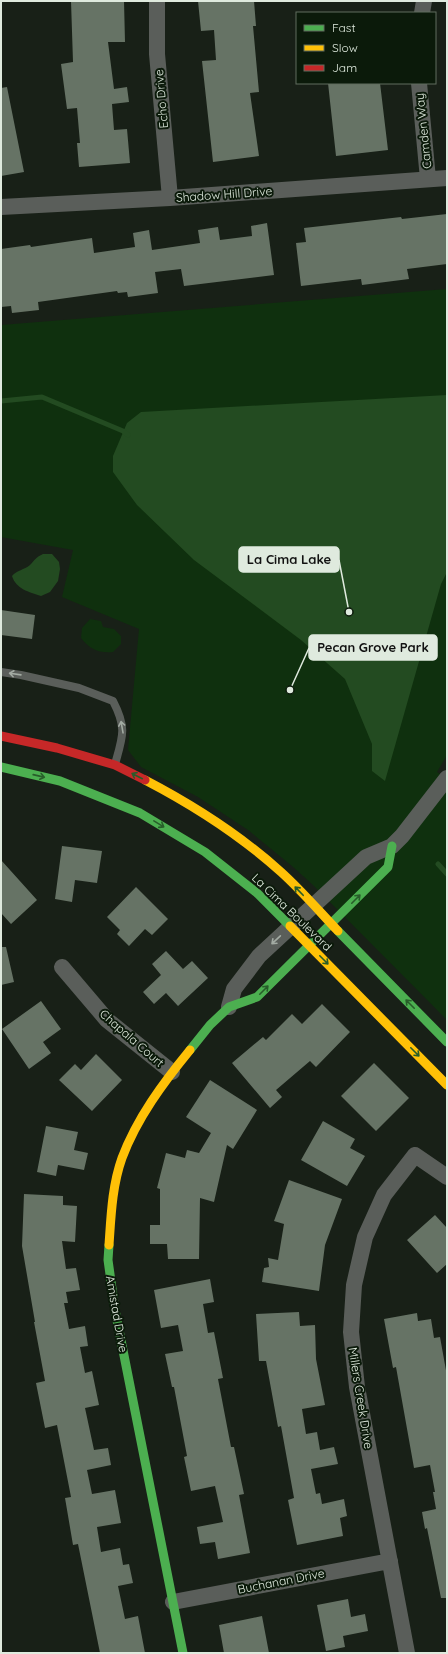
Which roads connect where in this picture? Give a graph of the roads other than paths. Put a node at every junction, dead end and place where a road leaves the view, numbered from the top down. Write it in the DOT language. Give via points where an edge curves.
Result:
graph roads {
  1 [pos="157,1"];
  2 [pos="424,1"];
  3 [pos="422,12"];
  4 [pos="419,84"];
  5 [pos="447,178"];
  6 [pos="428,180"];
  7 [pos="170,198"];
  8 [pos="1,207"];
  9 [pos="1,672"];
  10 [pos="1,736"];
  11 [pos="1,767"];
  12 [pos="114,768"];
  13 [pos="447,778"];
  14 [pos="392,846"];
  15 [pos="314,905"];
  16 [pos="331,924"];
  17 [pos="290,927"];
  18 [pos="309,945"];
  19 [pos="62,967"];
  20 [pos="229,1006"];
  21 [pos="447,1042"];
  22 [pos="172,1072"];
  23 [pos="447,1085"];
  24 [pos="447,1177"];
  25 [pos="390,1560"];
  26 [pos="173,1602"];
  27 [pos="183,1653"];
  28 [pos="407,1653"];
  1 -- 7 [label="street, Echo Drive" via="157,54"];
  2 -- 3 [label="street"];
  4 -- 6 [label="street, Camden Way"];
  5 -- 6 [label="street, Shadow Hill Drive"];
  6 -- 7 [label="street, Shadow Hill Drive"];
  7 -- 8 [label="street, Shadow Hill Drive"];
  12 -- 9 [label="lane, one-way" via="124,736 120,714 112,701 79,688"];
  10 -- 12 [label="street, La Cima Boulevard" via="57,748"];
  11 -- 17 [label="street, La Cima Boulevard, one-way" via="105,795 140,813 205,852 257,893"];
  15 -- 12 [label="street, La Cima Boulevard, one-way" via="281,872 231,832 172,794"];
  13 -- 14 [label="street, Amistad Drive"];
  14 -- 15 [label="street, Amistad Drive" via="366,857"];
  16 -- 14 [label="street, Amistad Drive, one-way" via="388,868"];
  15 -- 16 [label="street, La Cima Boulevard"];
  15 -- 17 [label="street, Amistad Drive"];
  16 -- 18 [label="street, Amistad Drive"];
  21 -- 16 [label="street, La Cima Boulevard, one-way"];
  17 -- 18 [label="street, La Cima Boulevard"];
  17 -- 20 [label="street, Amistad Drive, one-way" via="255,961 234,989"];
  20 -- 18 [label="street, Amistad Drive, one-way" via="257,997"];
  18 -- 23 [label="street, La Cima Boulevard, one-way"];
  19 -- 22 [label="street, Chapala Court" via="107,1020"];
  20 -- 22 [label="street, Amistad Drive"];
  22 -- 26 [label="street, Amistad Drive" via="136,1127 122,1159 112,1204 108,1260 115,1310"];
  24 -- 25 [label="street, Millers Creek Drive" via="415,1155 384,1196 365,1237 354,1285 351,1332 357,1387"];
  25 -- 26 [label="street, Buchanan Drive"];
  25 -- 28 [label="street, Millers Creek Drive"];
  26 -- 27 [label="street, Amistad Drive"];
}
